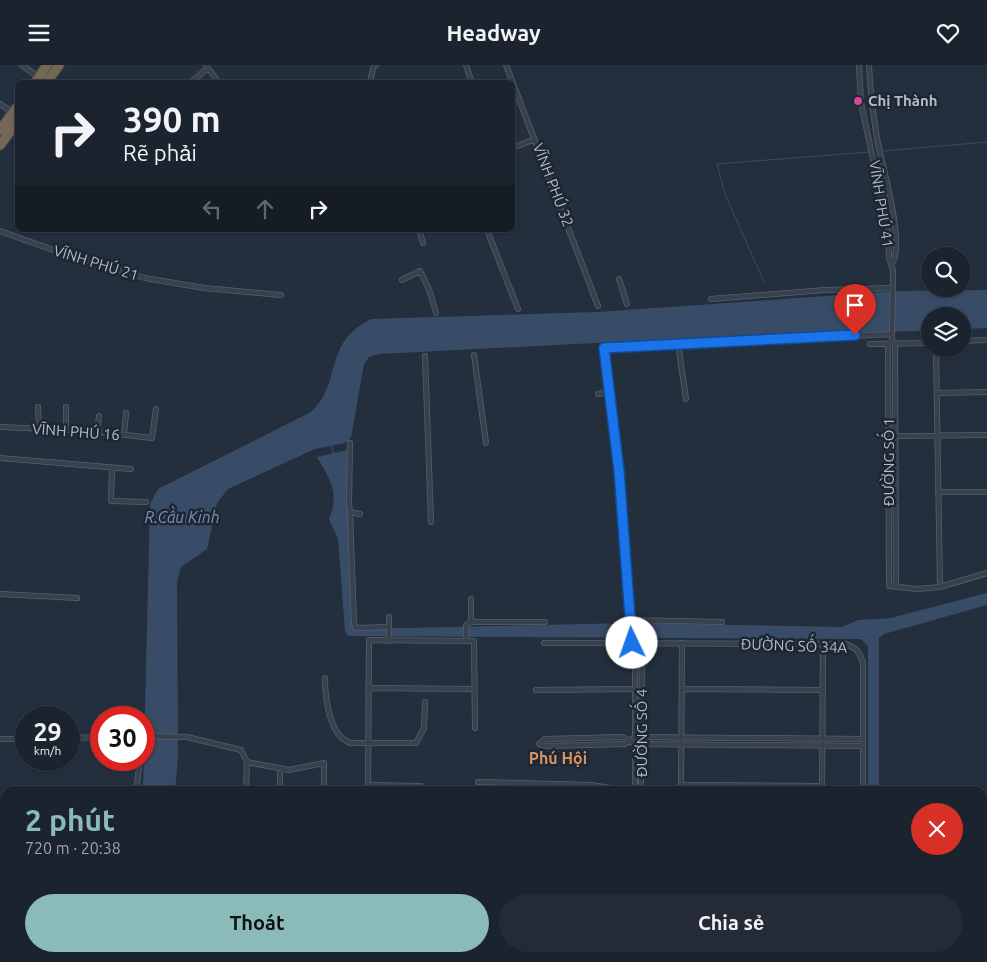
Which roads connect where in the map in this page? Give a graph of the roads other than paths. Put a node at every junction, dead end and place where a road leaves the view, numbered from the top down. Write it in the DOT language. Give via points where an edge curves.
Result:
graph roads {
  1 [pos="22,65"];
  2 [pos="47,65"];
  3 [pos="58,65"];
  4 [pos="376,65"];
  5 [pos="466,65"];
  6 [pos="506,65"];
  7 [pos="859,65"];
  8 [pos="869,65"];
  9 [pos="207,66"];
  10 [pos="39,80"];
  11 [pos="40,80"];
  12 [pos="41,80"];
  13 [pos="193,80"];
  14 [pos="217,80"];
  15 [pos="371,80"];
  16 [pos="471,80"];
  17 [pos="511,80"];
  18 [pos="515,94"];
  19 [pos="0,104"];
  20 [pos="15,109"];
  21 [pos="15,125"];
  22 [pos="0,130"];
  23 [pos="535,139"];
  24 [pos="0,145"];
  25 [pos="515,147"];
  26 [pos="879,149"];
  27 [pos="872,150"];
  28 [pos="0,231"];
  29 [pos="420,232"];
  30 [pos="488,232"];
  31 [pos="423,243"];
  32 [pos="892,263"];
  33 [pos="619,279"];
  34 [pos="402,280"];
  35 [pos="892,291"];
  36 [pos="281,295"];
  37 [pos="711,299"];
  38 [pos="627,304"];
  39 [pos="598,306"];
  40 [pos="518,309"];
  41 [pos="436,313"];
  42 [pos="892,331"];
  43 [pos="987,340"];
  44 [pos="971,341"];
  45 [pos="678,343"];
  46 [pos="894,343"];
  47 [pos="921,343"];
  48 [pos="870,344"];
  49 [pos="888,345"];
  50 [pos="474,355"];
  51 [pos="425,356"];
  52 [pos="936,357"];
  53 [pos="610,392"];
  54 [pos="937,393"];
  55 [pos="987,393"];
  56 [pos="598,394"];
  57 [pos="686,399"];
  58 [pos="38,407"];
  59 [pos="66,407"];
  60 [pos="156,409"];
  61 [pos="126,413"];
  62 [pos="99,416"];
  63 [pos="0,427"];
  64 [pos="39,429"];
  65 [pos="66,430"];
  66 [pos="97,432"];
  67 [pos="124,435"];
  68 [pos="889,435"];
  69 [pos="896,435"];
  70 [pos="938,435"];
  71 [pos="987,435"];
  72 [pos="350,443"];
  73 [pos="486,443"];
  74 [pos="0,458"];
  75 [pos="112,469"];
  76 [pos="131,469"];
  77 [pos="987,492"];
  78 [pos="938,493"];
  79 [pos="146,502"];
  80 [pos="350,512"];
  81 [pos="360,514"];
  82 [pos="431,522"];
  83 [pos="987,573"];
  84 [pos="896,586"];
  85 [pos="940,587"];
  86 [pos="0,594"];
  87 [pos="77,598"];
  88 [pos="471,599"];
  89 [pos="389,617"];
  90 [pos="632,621"];
  91 [pos="471,622"];
  92 [pos="545,622"];
  93 [pos="722,622"];
  94 [pos="389,628"];
  95 [pos="389,639"];
  96 [pos="466,639"];
  97 [pos="633,642"];
  98 [pos="544,643"];
  99 [pos="642,643"];
  100 [pos="682,643"];
  101 [pos="823,644"];
  102 [pos="325,678"];
  103 [pos="368,688"];
  104 [pos="474,689"];
  105 [pos="635,689"];
  106 [pos="682,689"];
  107 [pos="536,690"];
  108 [pos="823,690"];
  109 [pos="425,702"];
  110 [pos="475,728"];
  111 [pos="155,736"];
  112 [pos="642,737"];
  113 [pos="682,738"];
  114 [pos="0,739"];
  115 [pos="15,739"];
  116 [pos="822,739"];
  117 [pos="863,739"];
  118 [pos="634,741"];
  119 [pos="368,743"];
  120 [pos="642,744"];
  121 [pos="682,745"];
  122 [pos="822,745"];
  123 [pos="863,746"];
  124 [pos="247,762"];
  125 [pos="280,769"];
  126 [pos="139,771"];
  127 [pos="478,782"];
  128 [pos="368,785"];
  129 [pos="682,785"];
  130 [pos="734,785"];
  131 [pos="137,786"];
  132 [pos="246,786"];
  133 [pos="280,786"];
  134 [pos="324,786"];
  135 [pos="421,786"];
  136 [pos="595,786"];
  137 [pos="636,786"];
  138 [pos="640,786"];
  139 [pos="745,786"];
  140 [pos="822,786"];
  141 [pos="863,786"];
  1 -- 10 [label="street"];
  2 -- 11 [label="highway"];
  3 -- 12 [label="highway"];
  4 -- 15 [label="street"];
  5 -- 16 [label="street"];
  6 -- 17 [label="street, VĨNH PHÚ 32"];
  7 -- 27 [label="street, VĨNH PHÚ 41" via="861,103"];
  8 -- 26 [label="street, VĨNH PHÚ 41"];
  9 -- 13 [label="street"];
  9 -- 14 [label="street"];
  18 -- 23 [label="street, VĨNH PHÚ 32"];
  19 -- 20 [label="street"];
  20 -- 22 [label="highway"];
  21 -- 24 [label="highway"];
  23 -- 25 [label="street"];
  23 -- 39 [label="street, VĨNH PHÚ 32"];
  26 -- 27 [label="street"];
  26 -- 32 [label="street, VĨNH PHÚ 41" via="896,229 895,259"];
  27 -- 32 [label="street, VĨNH PHÚ 41"];
  28 -- 36 [label="street, VĨNH PHÚ 21" via="145,278 195,287"];
  29 -- 31 [label="street"];
  30 -- 40 [label="street"];
  32 -- 35 [label="street, ĐƯỜNG SỐ 1"];
  33 -- 38 [label="street"];
  34 -- 41 [label="street" via="420,271"];
  35 -- 37 [label="street" via="825,290"];
  35 -- 42 [label="street, ĐƯỜNG SỐ 1"];
  42 -- 45 [label="street"];
  42 -- 46 [label="street, ĐƯỜNG SỐ 1"];
  43 -- 44 [label="street"];
  45 -- 53 [label="street" via="604,348"];
  45 -- 57 [label="street"];
  46 -- 47 [label="street"];
  46 -- 49 [label="street"];
  46 -- 69 [label="street, ĐƯỜNG SỐ 1"];
  48 -- 49 [label="street"];
  49 -- 68 [label="street, ĐƯỜNG SỐ 1"];
  50 -- 73 [label="street"];
  51 -- 82 [label="street"];
  52 -- 54 [label="street"];
  53 -- 56 [label="street"];
  53 -- 90 [label="street"];
  54 -- 55 [label="street"];
  54 -- 70 [label="street"];
  58 -- 64 [label="street"];
  59 -- 65 [label="street"];
  60 -- 67 [label="street, VĨNH PHÚ 16" via="152,438"];
  61 -- 67 [label="street"];
  62 -- 66 [label="street"];
  63 -- 64 [label="street, VĨNH PHÚ 16"];
  64 -- 65 [label="street, VĨNH PHÚ 16"];
  65 -- 66 [label="street, VĨNH PHÚ 16"];
  66 -- 67 [label="street, VĨNH PHÚ 16"];
  68 -- 69 [label="street"];
  68 -- 84 [label="street, ĐƯỜNG SỐ 1" via="889,586"];
  69 -- 70 [label="street"];
  69 -- 84 [label="street, ĐƯỜNG SỐ 1"];
  70 -- 71 [label="street"];
  70 -- 78 [label="street"];
  72 -- 80 [label="street"];
  74 -- 75 [label="street"];
  75 -- 76 [label="street"];
  75 -- 79 [label="street" via="111,501"];
  77 -- 78 [label="street"];
  78 -- 85 [label="street"];
  80 -- 81 [label="street"];
  80 -- 94 [label="street" via="354,623 356,627"];
  83 -- 85 [label="street"];
  84 -- 85 [label="street" via="917,589"];
  86 -- 87 [label="street"];
  88 -- 91 [label="street"];
  89 -- 94 [label="street"];
  90 -- 93 [label="street"];
  90 -- 97 [label="street"];
  91 -- 92 [label="street"];
  91 -- 96 [label="street" via="466,625"];
  94 -- 95 [label="street"];
  95 -- 96 [label="street"];
  95 -- 103 [label="street" via="369,641"];
  96 -- 104 [label="street" via="474,641"];
  97 -- 98 [label="street, ĐƯỜNG SỐ 34A"];
  97 -- 99 [label="street, ĐƯỜNG SỐ 34A"];
  97 -- 105 [label="street"];
  99 -- 100 [label="street, ĐƯỜNG SỐ 34A"];
  99 -- 112 [label="street, ĐƯỜNG SỐ 4"];
  100 -- 101 [label="street, ĐƯỜNG SỐ 34A"];
  100 -- 106 [label="street"];
  101 -- 108 [label="street"];
  101 -- 117 [label="street, ĐƯỜNG SỐ 34A" via="846,644 860,653 864,663"];
  102 -- 119 [label="street" via="329,710 339,735 347,742"];
  103 -- 104 [label="street"];
  103 -- 119 [label="street"];
  104 -- 110 [label="street"];
  105 -- 107 [label="street"];
  105 -- 118 [label="street"];
  106 -- 108 [label="street"];
  106 -- 113 [label="street"];
  108 -- 116 [label="street"];
  109 -- 119 [label="street" via="424,728 416,743"];
  111 -- 124 [label="street" via="185,737 237,749"];
  112 -- 113 [label="street"];
  112 -- 118 [label="street"];
  112 -- 120 [label="street, ĐƯỜNG SỐ 4"];
  113 -- 116 [label="street"];
  113 -- 121 [label="street"];
  114 -- 115 [label="street"];
  116 -- 117 [label="street"];
  116 -- 122 [label="street"];
  117 -- 123 [label="street, ĐƯỜNG SỐ 34A"];
  118 -- 118 [label="street" via="623,737 545,739 539,744 546,747 625,745"];
  118 -- 120 [label="street"];
  118 -- 137 [label="street"];
  119 -- 128 [label="street"];
  120 -- 121 [label="street"];
  120 -- 138 [label="street, ĐƯỜNG SỐ 4"];
  121 -- 122 [label="street"];
  121 -- 129 [label="street"];
  122 -- 123 [label="street"];
  122 -- 140 [label="street"];
  123 -- 141 [label="street, ĐƯỜNG SỐ 34A"];
  124 -- 125 [label="street"];
  124 -- 132 [label="street"];
  125 -- 133 [label="street"];
  125 -- 134 [label="street" via="324,763"];
  126 -- 131 [label="street"];
  127 -- 136 [label="street"];
  128 -- 135 [label="street"];
  129 -- 130 [label="street"];
  130 -- 139 [label="street"];
}
